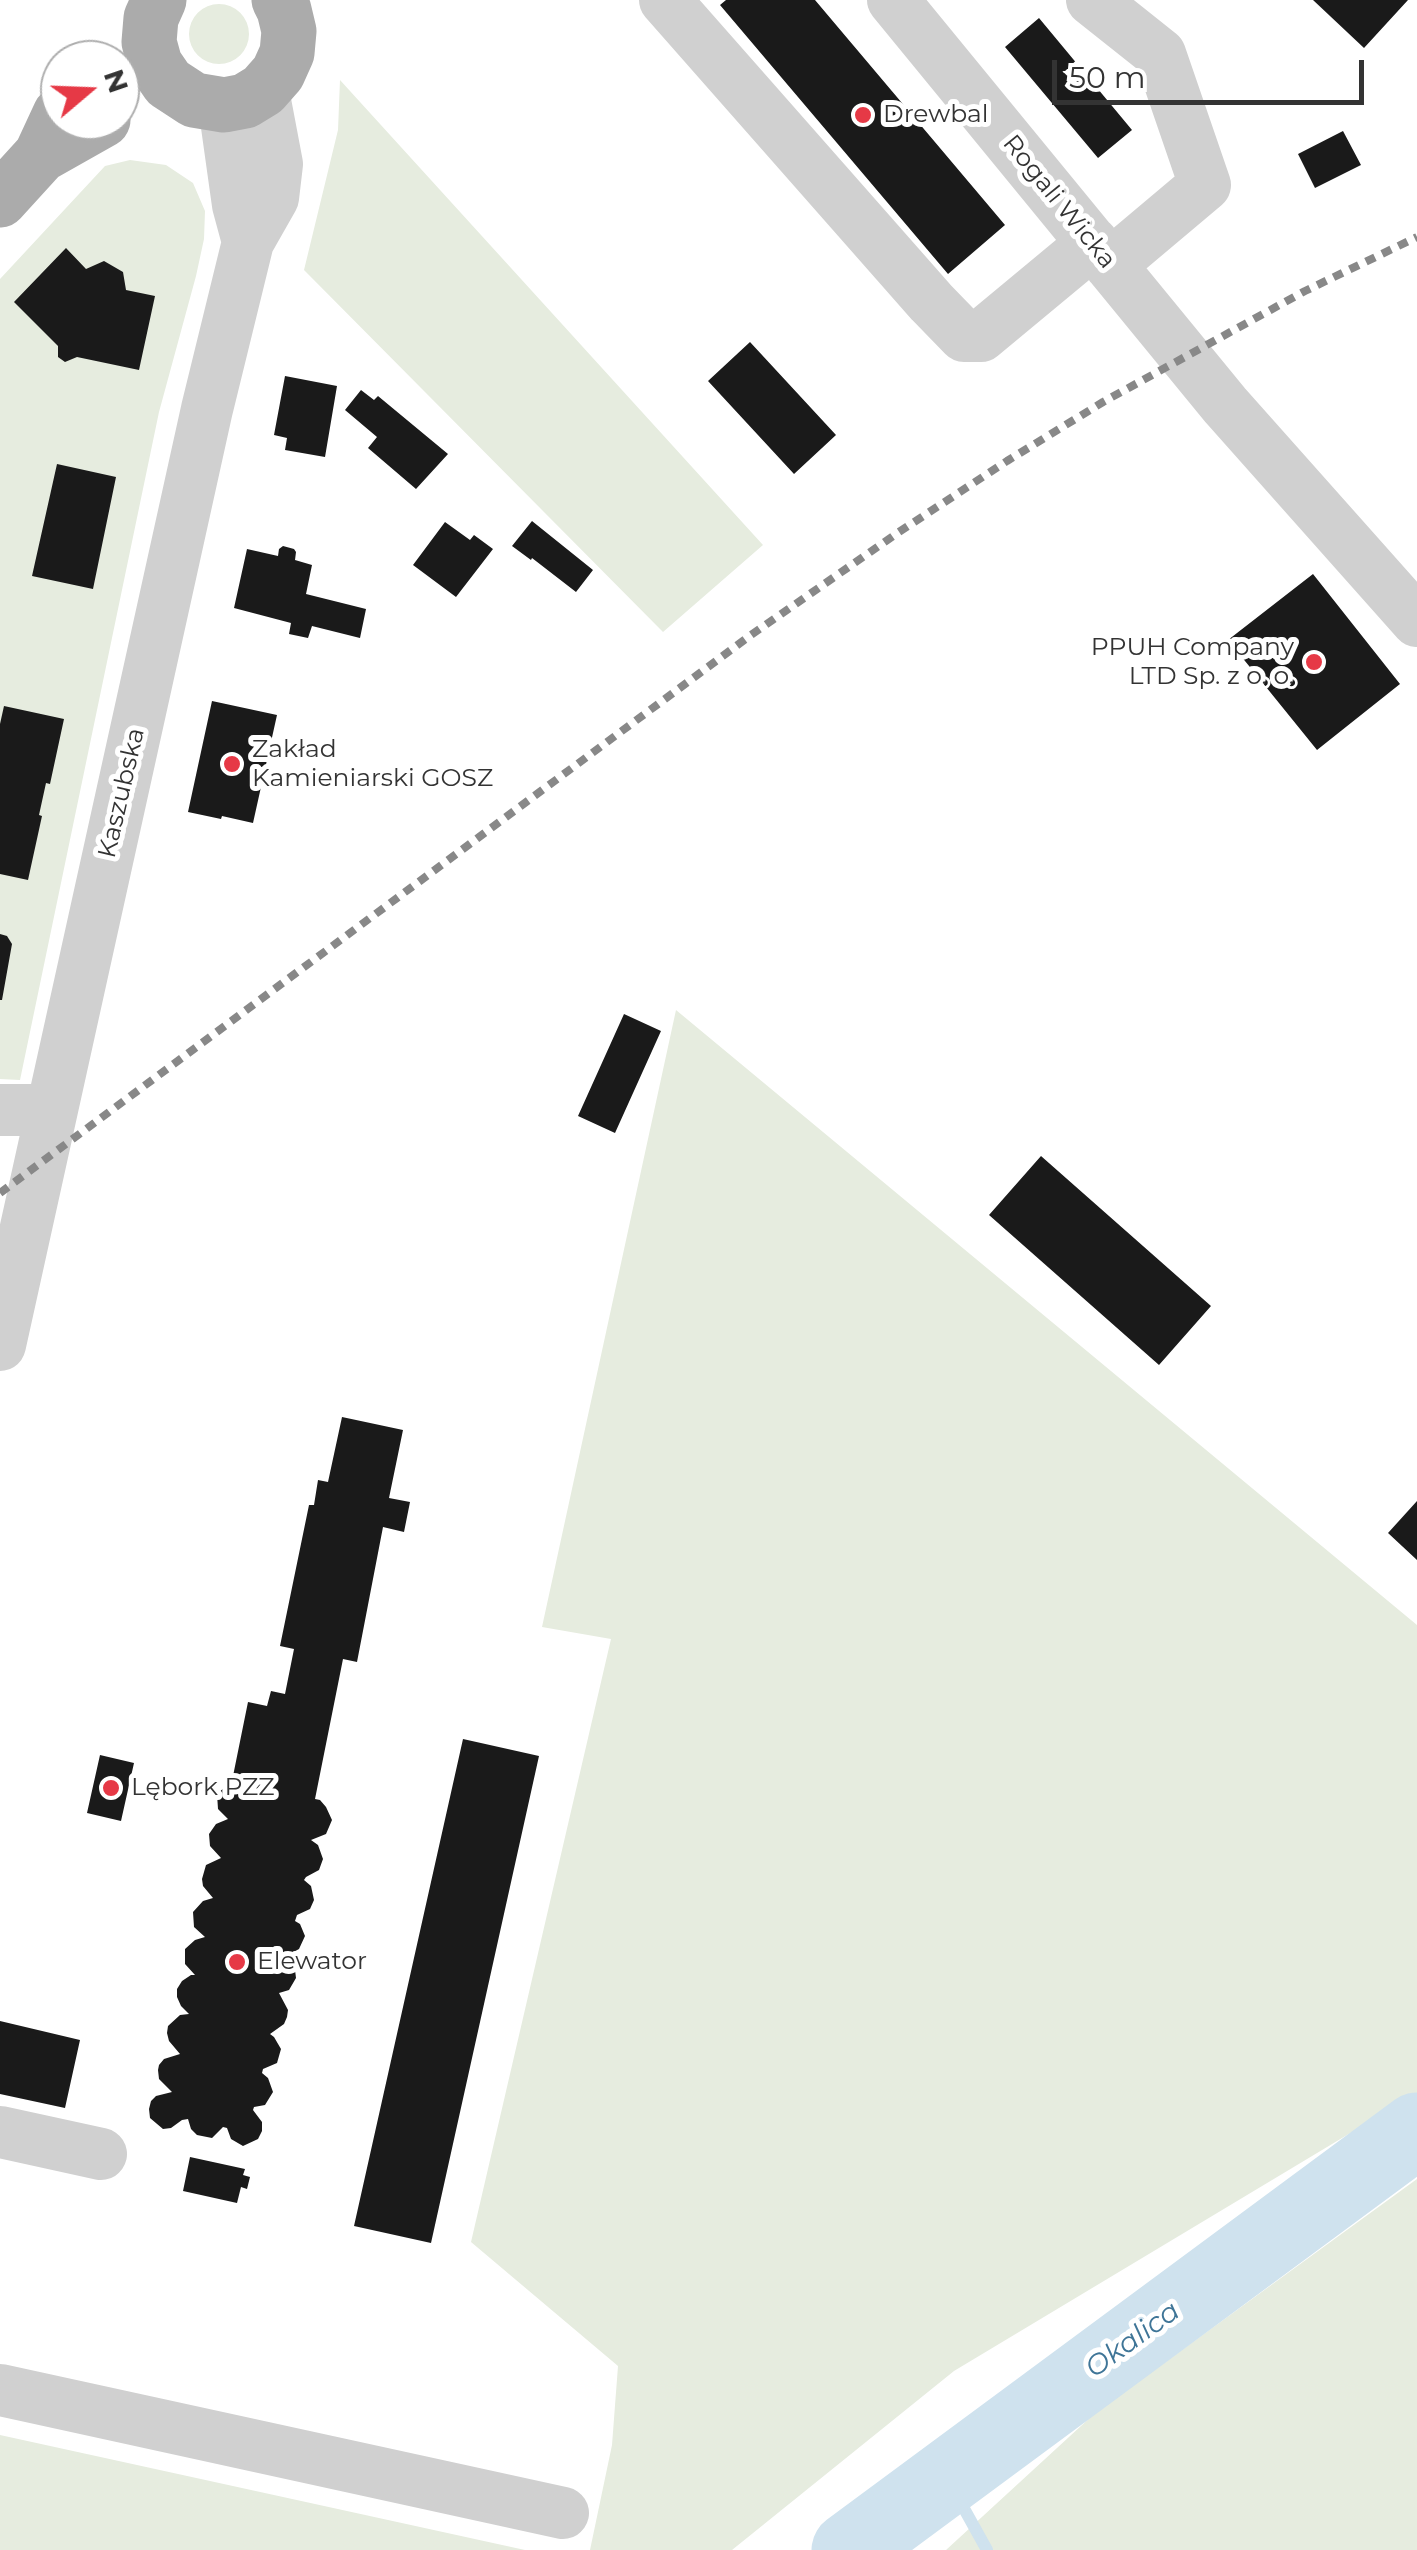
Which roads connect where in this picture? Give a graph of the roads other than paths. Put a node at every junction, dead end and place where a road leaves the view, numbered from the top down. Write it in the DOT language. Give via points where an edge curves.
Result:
graph roads {
  1 [pos="278,0"];
  2 [pos="666,0"];
  3 [pos="893,0"];
  4 [pos="1092,0"];
  5 [pos="149,46"];
  6 [pos="244,98"];
  7 [pos="45,140"];
  8 [pos="0,200"];
  9 [pos="1102,254"];
  10 [pos="1417,621"];
  11 [pos="0,1110"];
  12 [pos="52,1110"];
  13 [pos="0,1345"];
  14 [pos="0,2132"];
  15 [pos="101,2154"];
  16 [pos="0,2390"];
  17 [pos="563,2513"];
  1 -- 6 [label="main road" via="289,31 287,54 278,74"];
  2 -- 9 [label="street" via="964,336 981,336"];
  3 -- 9 [label="street, Rogali Wicka"];
  4 -- 9 [label="street" via="1160,54 1205,185"];
  5 -- 6 [label="main road" via="194,100"];
  6 -- 12 [label="street, Kaszubska" via="238,204 248,242"];
  7 -- 8 [label="main road"];
  9 -- 10 [label="street, Rogali Wicka"];
  11 -- 12 [label="street"];
  12 -- 13 [label="street, Kaszubska"];
  14 -- 15 [label="street"];
  16 -- 17 [label="street"];
}
